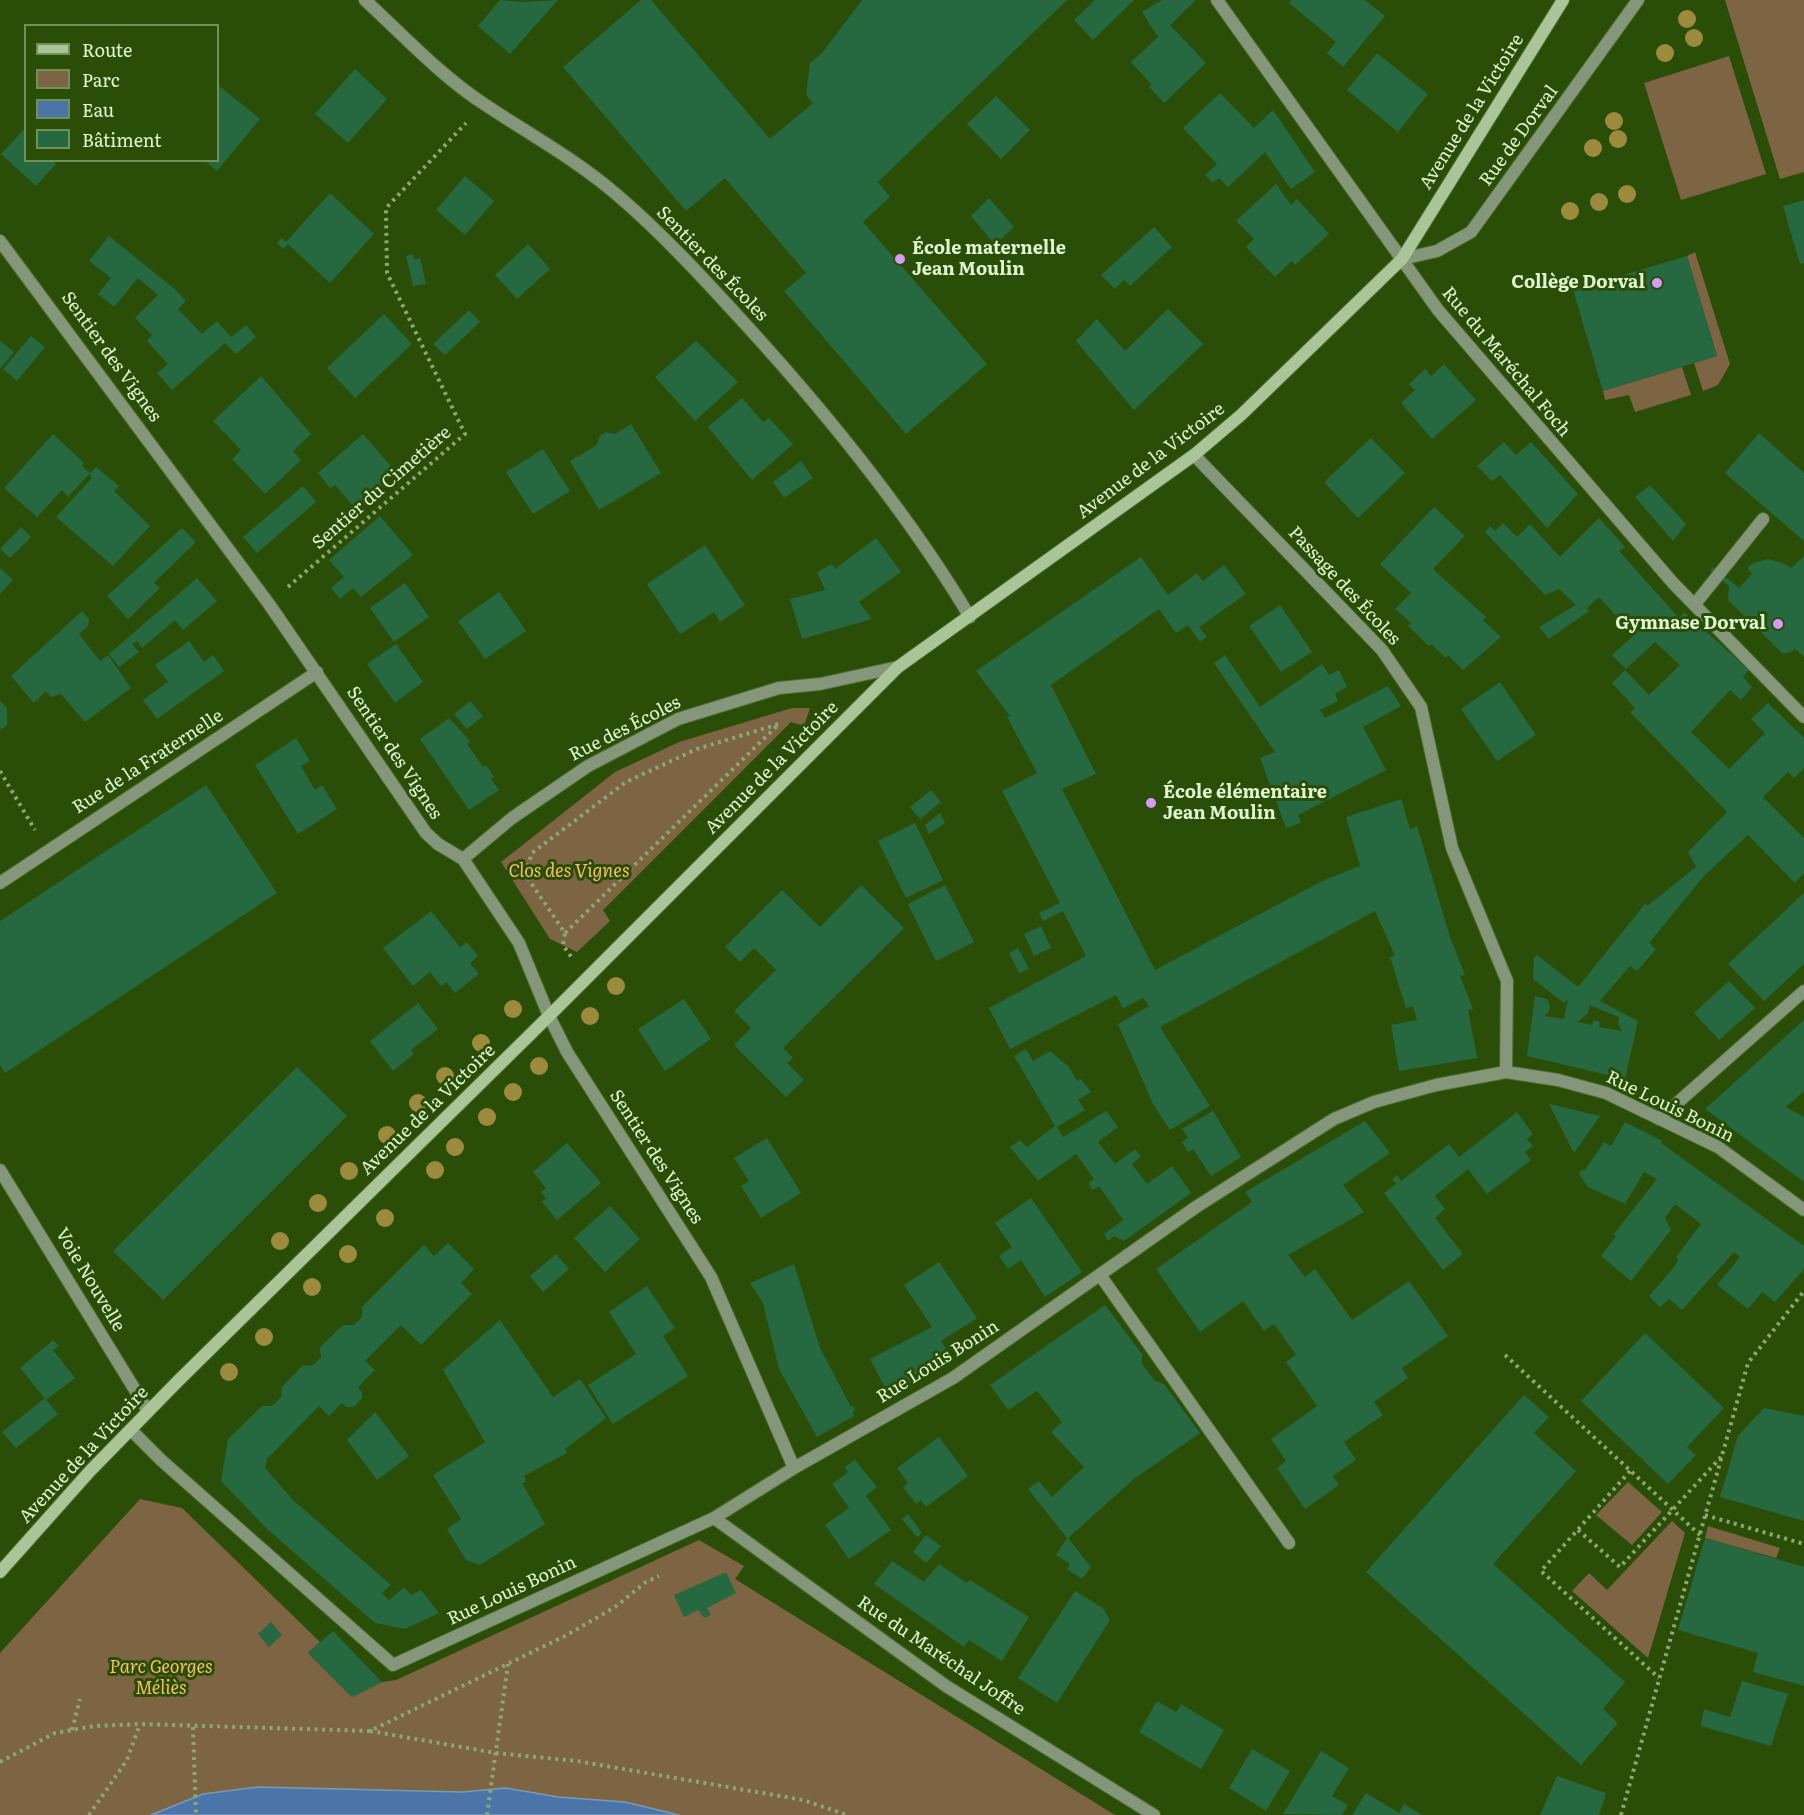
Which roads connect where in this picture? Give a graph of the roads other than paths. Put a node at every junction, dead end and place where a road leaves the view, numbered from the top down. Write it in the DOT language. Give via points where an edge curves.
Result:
graph roads {
  1 [pos="365,0"];
  2 [pos="1217,0"];
  3 [pos="1563,0"];
  4 [pos="1638,0"];
  5 [pos="0,241"];
  6 [pos="1402,259"];
  7 [pos="1194,455"];
  8 [pos="1763,519"];
  9 [pos="1695,604"];
  10 [pos="970,617"];
  11 [pos="898,667"];
  12 [pos="317,672"];
  13 [pos="1804,717"];
  14 [pos="463,859"];
  15 [pos="0,883"];
  16 [pos="1804,991"];
  17 [pos="549,1016"];
  18 [pos="1506,1072"];
  19 [pos="1659,1119"];
  20 [pos="0,1170"];
  21 [pos="1804,1210"];
  22 [pos="1100,1275"];
  23 [pos="148,1411"];
  24 [pos="131,1431"];
  25 [pos="794,1468"];
  26 [pos="714,1518"];
  27 [pos="1289,1543"];
  28 [pos="0,1572"];
  29 [pos="1154,1815"];
  1 -- 10 [label="street, Sentier des Écoles" via="483,104 606,186 682,255 805,389 950,583"];
  2 -- 6 [label="street, Rue du Maréchal Foch"];
  3 -- 6 [label="street, Avenue de la Victoire"];
  4 -- 6 [label="street, Rue de Dorval" via="1471,232 1437,251"];
  5 -- 12 [label="street, Sentier des Vignes"];
  6 -- 7 [label="street, Avenue de la Victoire" via="1241,416"];
  6 -- 9 [label="street, Rue du Maréchal Foch" via="1438,310"];
  7 -- 10 [label="street, Avenue de la Victoire"];
  7 -- 18 [label="street, Passage des Écoles" via="1382,650 1421,707 1452,848 1507,981"];
  8 -- 9 [label="street"];
  9 -- 13 [label="street, Rue du Maréchal Foch"];
  10 -- 11 [label="street, Avenue de la Victoire"];
  11 -- 14 [label="street, Rue des Écoles" via="820,684 779,688 678,719 588,766 513,818"];
  11 -- 17 [label="street, Avenue de la Victoire"];
  12 -- 14 [label="street, Sentier des Vignes" via="426,833"];
  12 -- 15 [label="street, Rue de la Fraternelle"];
  14 -- 17 [label="street, Sentier des Vignes" via="519,943"];
  16 -- 19 [label="street"];
  17 -- 23 [label="street, Avenue de la Victoire"];
  17 -- 25 [label="street, Sentier des Vignes" via="567,1052 711,1277"];
  18 -- 19 [label="street, Rue Louis Bonin" via="1606,1093"];
  18 -- 22 [label="street, Rue Louis Bonin" via="1436,1085 1374,1102 1334,1119 1196,1207"];
  19 -- 21 [label="street, Rue Louis Bonin" via="1718,1147"];
  20 -- 23 [label="street, Voie Nouvelle"];
  22 -- 25 [label="street, Rue Louis Bonin" via="953,1378"];
  22 -- 27 [label="street"];
  23 -- 24 [label="street, Avenue de la Victoire"];
  24 -- 26 [label="street, Rue Louis Bonin" via="393,1665"];
  24 -- 28 [label="street, Avenue de la Victoire"];
  25 -- 26 [label="street, Rue Louis Bonin"];
  26 -- 29 [label="street, Rue du Maréchal Joffre" via="946,1686"];
}
